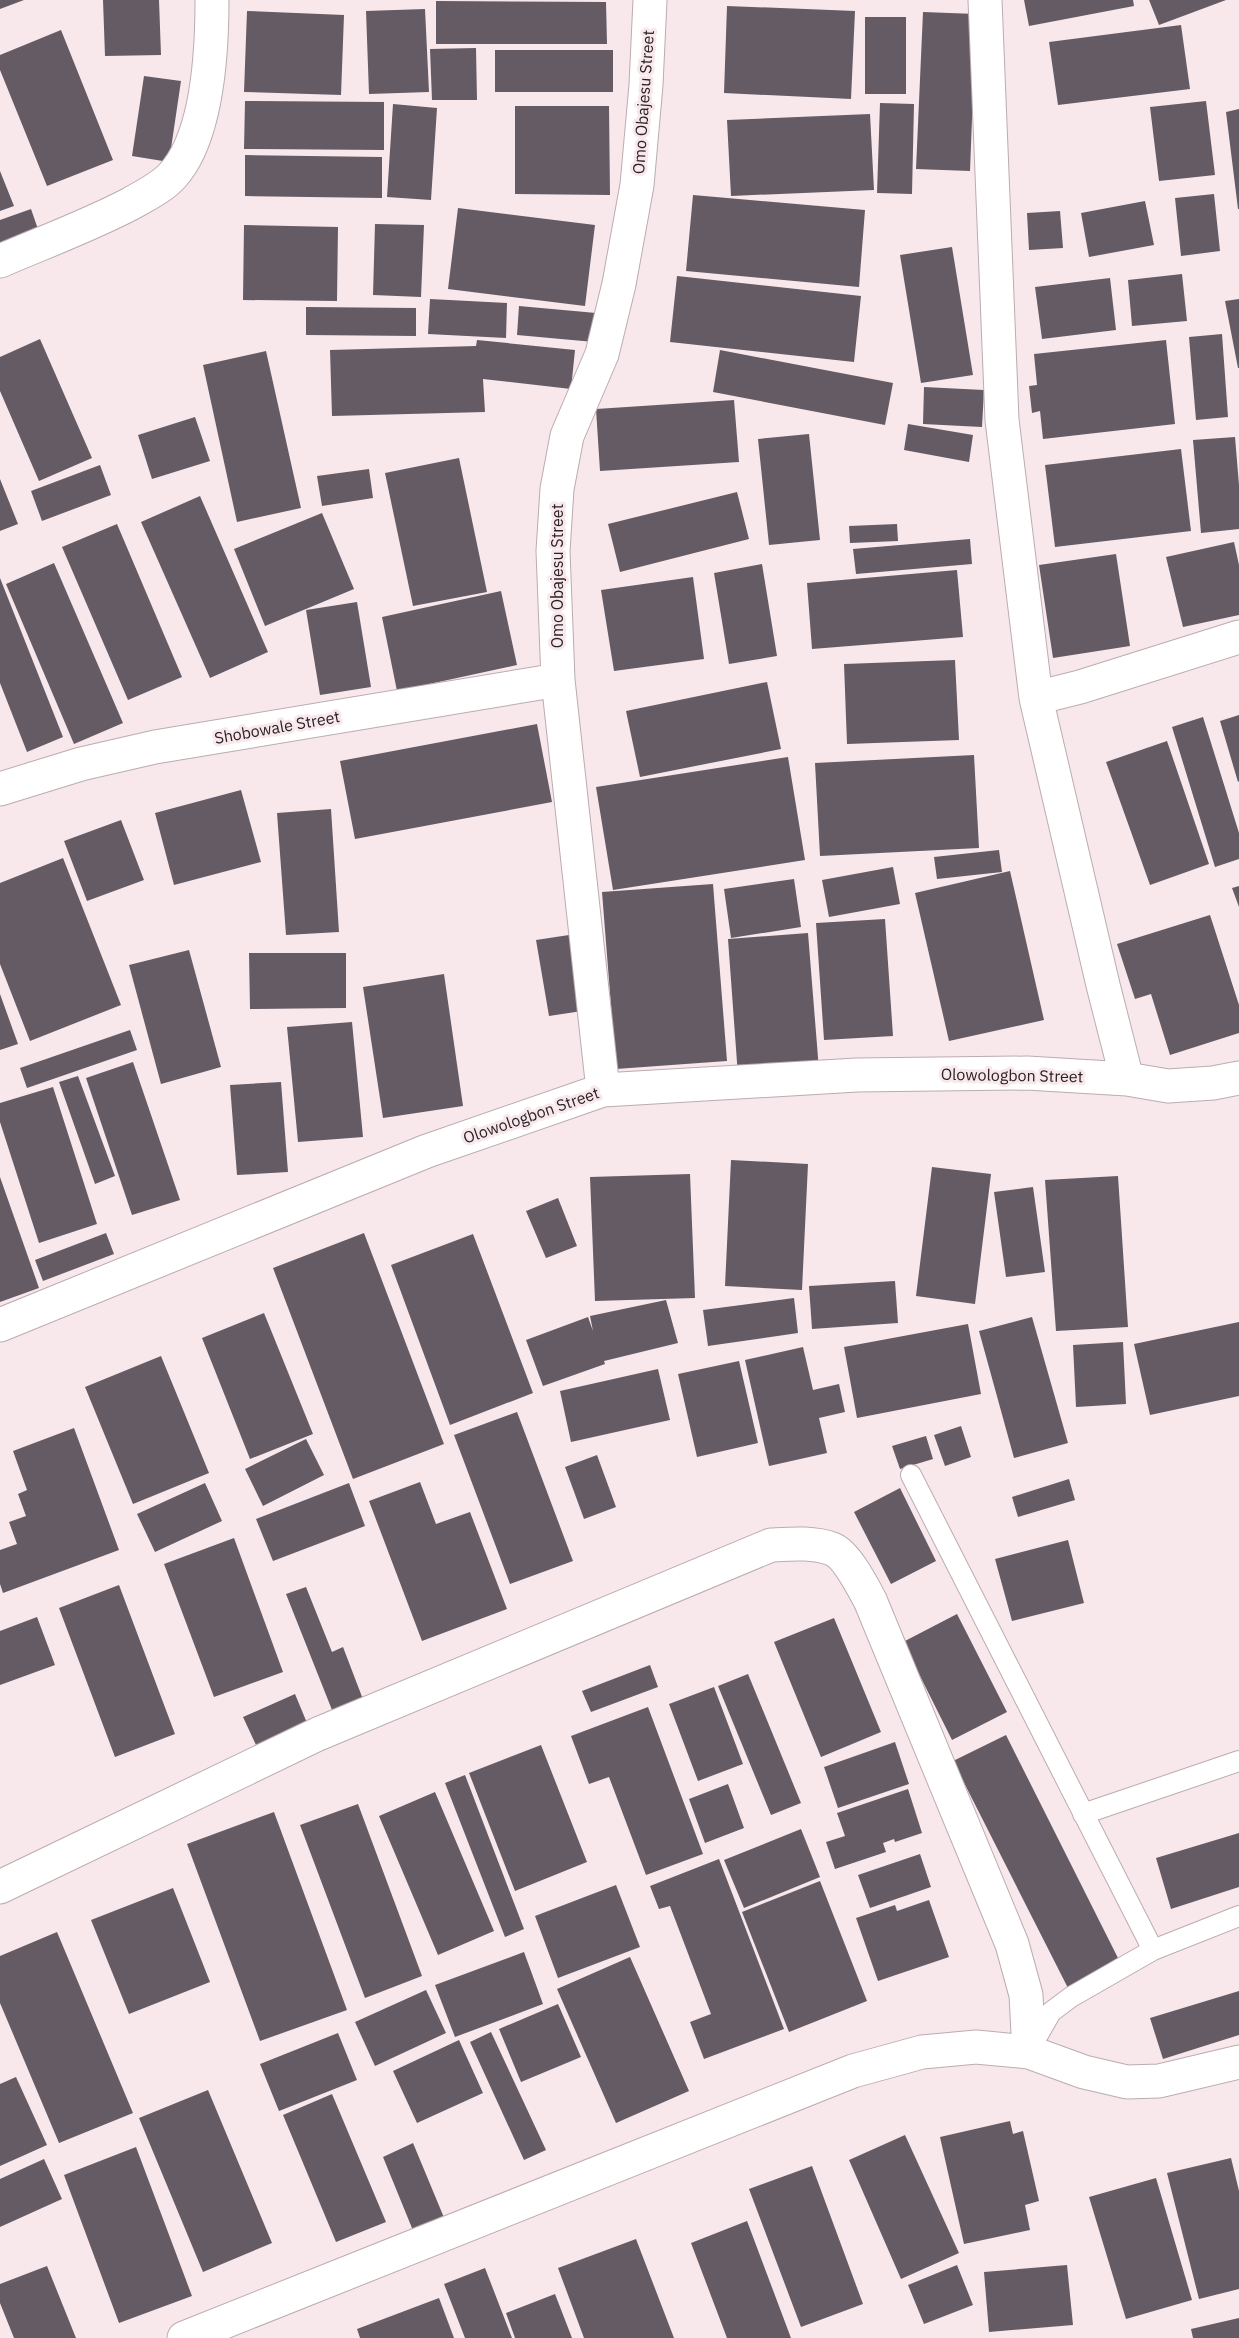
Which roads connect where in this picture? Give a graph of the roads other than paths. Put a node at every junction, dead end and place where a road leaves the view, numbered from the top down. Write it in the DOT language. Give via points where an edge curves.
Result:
graph roads {
  1 [pos="212,0"];
  2 [pos="650,0"];
  3 [pos="985,0"];
  4 [pos="0,261"];
  5 [pos="1239,637"];
  6 [pos="558,680"];
  7 [pos="1036,698"];
  8 [pos="0,789"];
  9 [pos="1239,1078"];
  10 [pos="1127,1079"];
  11 [pos="603,1090"];
  12 [pos="0,1325"];
  13 [pos="911,1475"];
  14 [pos="1239,1761"];
  15 [pos="1083,1814"];
  16 [pos="0,1887"];
  17 [pos="1239,1916"];
  18 [pos="1153,1950"];
  19 [pos="1029,2052"];
  20 [pos="1239,2062"];
  21 [pos="184,2338"];
  1 -- 4 [label="street" via="212,43 205,93 193,144 172,176 147,195 104,217"];
  2 -- 6 [label="street, Omo Obajesu Street" via="637,185 619,284 602,354 567,436 557,489 553,551"];
  3 -- 7 [label="street" via="1002,420"];
  5 -- 7 [label="street"];
  6 -- 8 [label="street, Shobowale Street" via="155,747"];
  6 -- 11 [label="street, Omo Obajesu Street"];
  7 -- 10 [label="street"];
  9 -- 10 [label="street, Olowologbon Street" via="1168,1086"];
  10 -- 11 [label="street, Olowologbon Street" via="1027,1073 857,1075"];
  11 -- 12 [label="street, Olowologbon Street" via="428,1151"];
  13 -- 15 [label="lane"];
  14 -- 15 [label="lane"];
  15 -- 18 [label="lane"];
  16 -- 19 [label="street" via="318,1734 771,1545 802,1543 834,1549 857,1575 870,1600 1012,1944 1026,1995"];
  17 -- 18 [label="lane"];
  18 -- 19 [label="lane" via="1051,2012"];
  19 -- 20 [label="street" via="1084,2072 1127,2082 1159,2081"];
  19 -- 21 [label="street" via="976,2047 922,2052 853,2071"];
}
